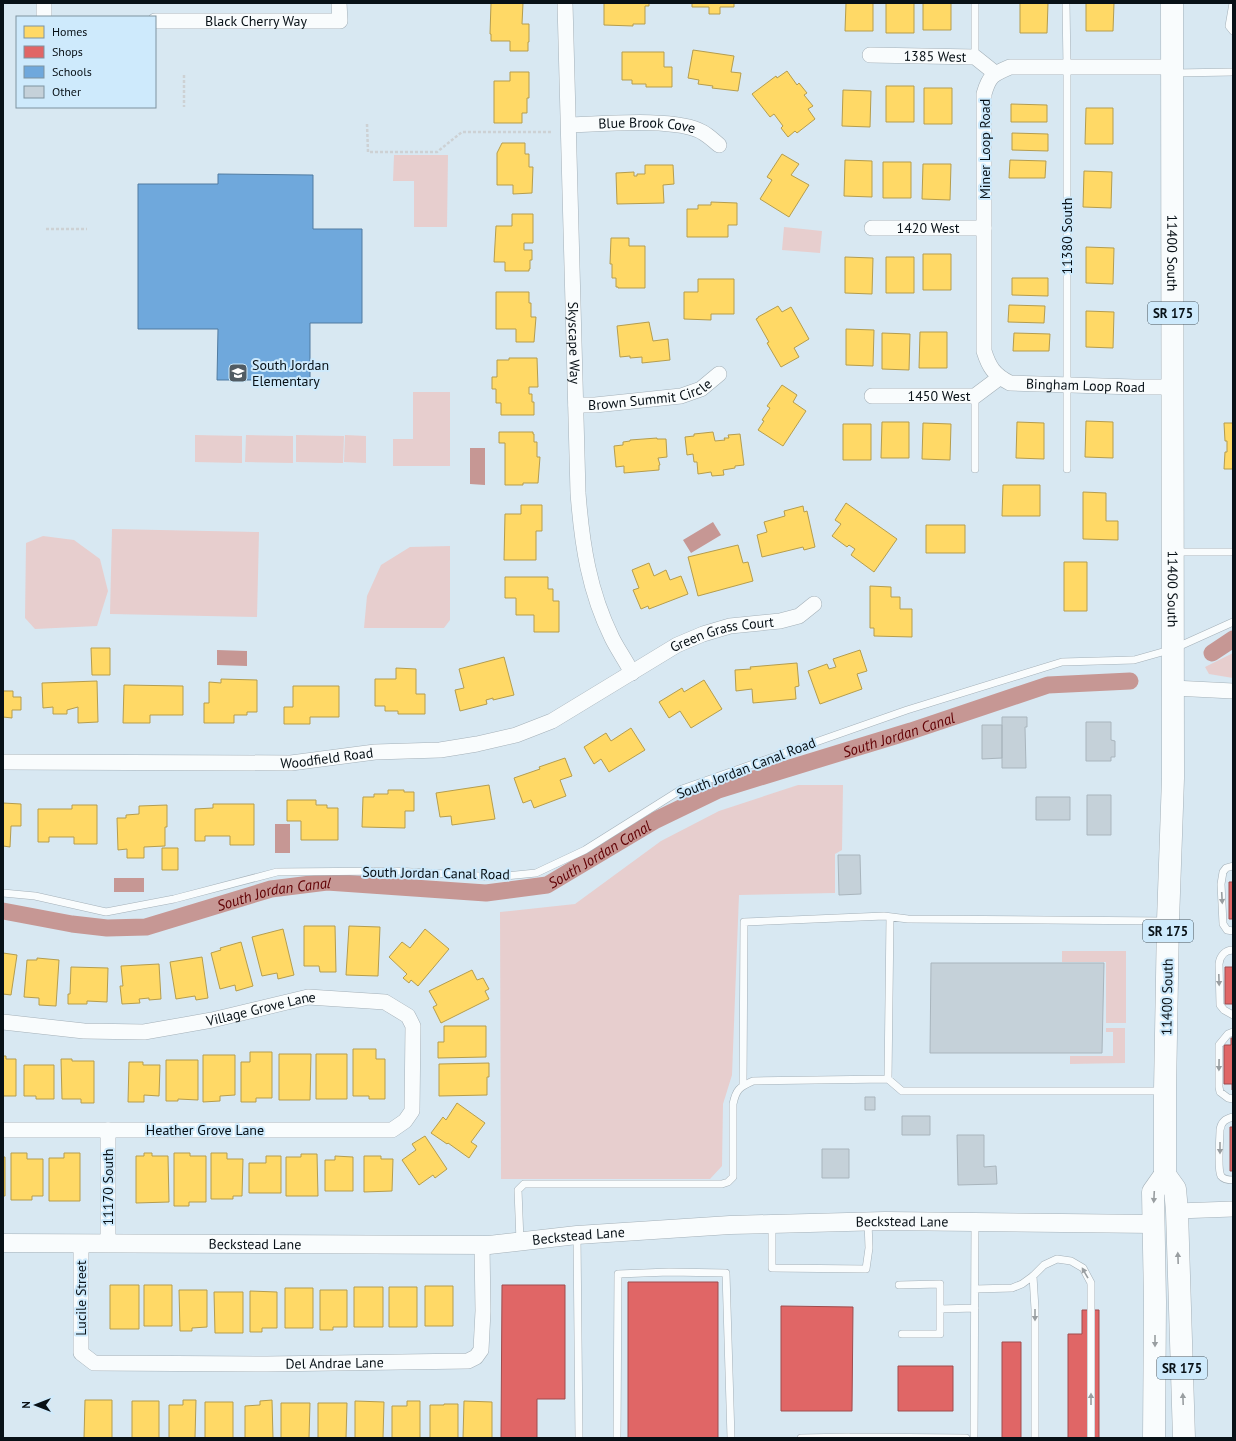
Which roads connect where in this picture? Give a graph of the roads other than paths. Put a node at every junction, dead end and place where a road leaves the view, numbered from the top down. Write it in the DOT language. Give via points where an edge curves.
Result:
graph roads {
  1 [pos="44,3"];
  2 [pos="339,3"];
  3 [pos="565,3"];
  4 [pos="975,3"];
  5 [pos="1066,3"];
  6 [pos="1172,3"];
  7 [pos="1233,3"];
  8 [pos="44,16"];
  9 [pos="156,21"];
  10 [pos="1233,31"];
  11 [pos="870,55"];
  12 [pos="975,57"];
  13 [pos="1067,67"];
  14 [pos="1172,70"];
  15 [pos="1233,72"];
  16 [pos="995,73"];
  17 [pos="569,125"];
  18 [pos="719,145"];
  19 [pos="872,228"];
  20 [pos="984,228"];
  21 [pos="719,374"];
  22 [pos="999,378"];
  23 [pos="1066,384"];
  24 [pos="1173,387"];
  25 [pos="872,396"];
  26 [pos="975,396"];
  27 [pos="576,405"];
  28 [pos="975,469"];
  29 [pos="1067,469"];
  30 [pos="1173,552"];
  31 [pos="1233,552"];
  32 [pos="814,604"];
  33 [pos="1233,622"];
  34 [pos="1173,649"];
  35 [pos="632,673"];
  36 [pos="1173,688"];
  37 [pos="1233,691"];
  38 [pos="3,762"];
  39 [pos="1233,866"];
  40 [pos="3,893"];
  41 [pos="890,917"];
  42 [pos="1168,921"];
  43 [pos="1233,931"];
  44 [pos="1233,950"];
  45 [pos="1233,1015"];
  46 [pos="3,1022"];
  47 [pos="1233,1032"];
  48 [pos="888,1079"];
  49 [pos="743,1085"];
  50 [pos="1165,1091"];
  51 [pos="1233,1099"];
  52 [pos="1233,1117"];
  53 [pos="405,1121"];
  54 [pos="3,1130"];
  55 [pos="108,1130"];
  56 [pos="1165,1175"];
  57 [pos="1233,1180"];
  58 [pos="1233,1209"];
  59 [pos="1177,1211"];
  60 [pos="868,1222"];
  61 [pos="975,1222"];
  62 [pos="772,1224"];
  63 [pos="1154,1224"];
  64 [pos="577,1235"];
  65 [pos="520,1242"];
  66 [pos="3,1243"];
  67 [pos="81,1244"];
  68 [pos="108,1244"];
  69 [pos="482,1245"];
  70 [pos="1033,1276"];
  71 [pos="899,1285"];
  72 [pos="975,1289"];
  73 [pos="975,1308"];
  74 [pos="940,1309"];
  75 [pos="902,1334"];
  76 [pos="81,1353"];
  77 [pos="849,1437"];
  78 [pos="579,1438"];
  79 [pos="617,1438"];
  80 [pos="731,1438"];
  81 [pos="801,1438"];
  82 [pos="966,1438"];
  83 [pos="974,1438"];
  84 [pos="1036,1438"];
  85 [pos="1091,1438"];
  86 [pos="1154,1438"];
  87 [pos="1184,1438"];
  1 -- 8 [label="street"];
  2 -- 9 [label="street, Black Cherry Way" via="340,21"];
  3 -- 17 [label="street, Skyscape Way"];
  4 -- 12 [label="lane"];
  5 -- 13 [label="lane, 11380 South"];
  6 -- 14 [label="main road, 11400 South / SR 175"];
  7 -- 10 [label="lane" via="1229,26"];
  11 -- 12 [label="street, 1385 West"];
  12 -- 16 [label="street, 1385 West"];
  13 -- 14 [label="street"];
  13 -- 16 [label="street" via="1010,67"];
  13 -- 23 [label="lane, 11380 South"];
  14 -- 15 [label="lane"];
  14 -- 24 [label="main road, 11400 South / SR 175"];
  16 -- 20 [label="street, Miner Loop Road" via="984,94"];
  17 -- 18 [label="street, Blue Brook Cove" via="681,124 702,131"];
  17 -- 27 [label="street, Skyscape Way"];
  19 -- 20 [label="street, 1420 West"];
  20 -- 22 [label="street, Miner Loop Road" via="984,351 988,364"];
  21 -- 27 [label="street, Brown Summit Circle" via="702,389 681,396"];
  22 -- 23 [label="street, Bingham Loop Road" via="1010,383"];
  22 -- 26 [label="street, 1450 West"];
  23 -- 24 [label="street, Bingham Loop Road" via="1134,388"];
  23 -- 29 [label="lane, 11380 South"];
  24 -- 30 [label="main road, 11400 South / SR 175"];
  25 -- 26 [label="street, 1450 West"];
  26 -- 28 [label="lane"];
  27 -- 35 [label="street, Skyscape Way" via="580,522 589,575 599,608 613,640"];
  30 -- 31 [label="lane"];
  30 -- 34 [label="main road, 11400 South / SR 175"];
  32 -- 35 [label="street, Green Grass Court" via="798,616 780,621 730,626 703,634"];
  33 -- 34 [label="lane, South Jordan Canal Road"];
  34 -- 36 [label="main road, 11400 South / SR 175"];
  34 -- 40 [label="lane, South Jordan Canal Road" via="1134,660 1062,662 907,710 812,743 682,789 585,850 536,873 496,877 395,871 277,872 106,912 35,896"];
  35 -- 38 [label="street, Woodfield Road" via="577,707 516,735 440,750 375,752 291,763"];
  36 -- 37 [label="street"];
  36 -- 42 [label="main road, 11400 South / SR 175"];
  39 -- 43 [label="lane, one-way" via="1226,868 1221,884 1223,924 1227,930"];
  41 -- 42 [label="lane"];
  41 -- 48 [label="lane"];
  41 -- 49 [label="lane" via="744,922"];
  42 -- 50 [label="main road, 11400 South / SR 175"];
  44 -- 45 [label="lane, one-way" via="1225,952 1219,964 1220,1005"];
  46 -- 53 [label="street, Village Grove Lane" via="84,1031 144,1032 212,1020 308,997 385,1002 408,1016 413,1026 412,1111"];
  47 -- 51 [label="lane, one-way" via="1219,1045 1218,1087 1220,1092"];
  48 -- 49 [label="lane" via="753,1081"];
  48 -- 50 [label="lane" via="902,1091"];
  49 -- 65 [label="lane" via="736,1094 733,1104 733,1177 728,1182 524,1184 518,1190"];
  50 -- 56 [label="main road, 11400 South / SR 175"];
  52 -- 57 [label="lane, one-way" via="1221,1124 1219,1162 1222,1176 1227,1180"];
  53 -- 55 [label="street, Heather Grove Lane" via="392,1130"];
  54 -- 55 [label="street, Heather Grove Lane"];
  55 -- 68 [label="street, 11170 South"];
  56 -- 59 [label="main road, SR 175" via="1175,1189"];
  56 -- 63 [label="main road, SR 175, one-way" via="1153,1192"];
  58 -- 59 [label="street"];
  87 -- 59 [label="main road, SR 175, one-way"];
  60 -- 61 [label="street, Beckstead Lane"];
  60 -- 62 [label="street, Beckstead Lane"];
  60 -- 62 [label="lane" via="869,1248 866,1269 772,1268"];
  61 -- 63 [label="street, Beckstead Lane"];
  61 -- 72 [label="lane"];
  62 -- 64 [label="street, Beckstead Lane"];
  63 -- 86 [label="main road, SR 175, one-way"];
  64 -- 65 [label="street, Beckstead Lane"];
  64 -- 78 [label="lane"];
  65 -- 69 [label="street, Beckstead Lane"];
  66 -- 67 [label="street, Beckstead Lane"];
  67 -- 68 [label="street, Beckstead Lane"];
  67 -- 76 [label="street, Lucile Street"];
  68 -- 69 [label="street, Beckstead Lane"];
  69 -- 76 [label="street, Del Andrae Lane" via="481,1350 476,1357 468,1361 94,1363"];
  70 -- 72 [label="lane" via="1012,1288"];
  70 -- 84 [label="lane, one-way"];
  85 -- 70 [label="lane, one-way" via="1091,1283 1083,1268 1071,1261 1057,1259 1044,1265"];
  71 -- 74 [label="lane" via="940,1284"];
  72 -- 73 [label="lane"];
  73 -- 74 [label="lane"];
  73 -- 83 [label="lane"];
  74 -- 75 [label="lane" via="940,1334"];
  77 -- 81 [label="lane"];
  77 -- 82 [label="lane"];
  79 -- 80 [label="lane" via="618,1274 669,1272 726,1273"];
}
